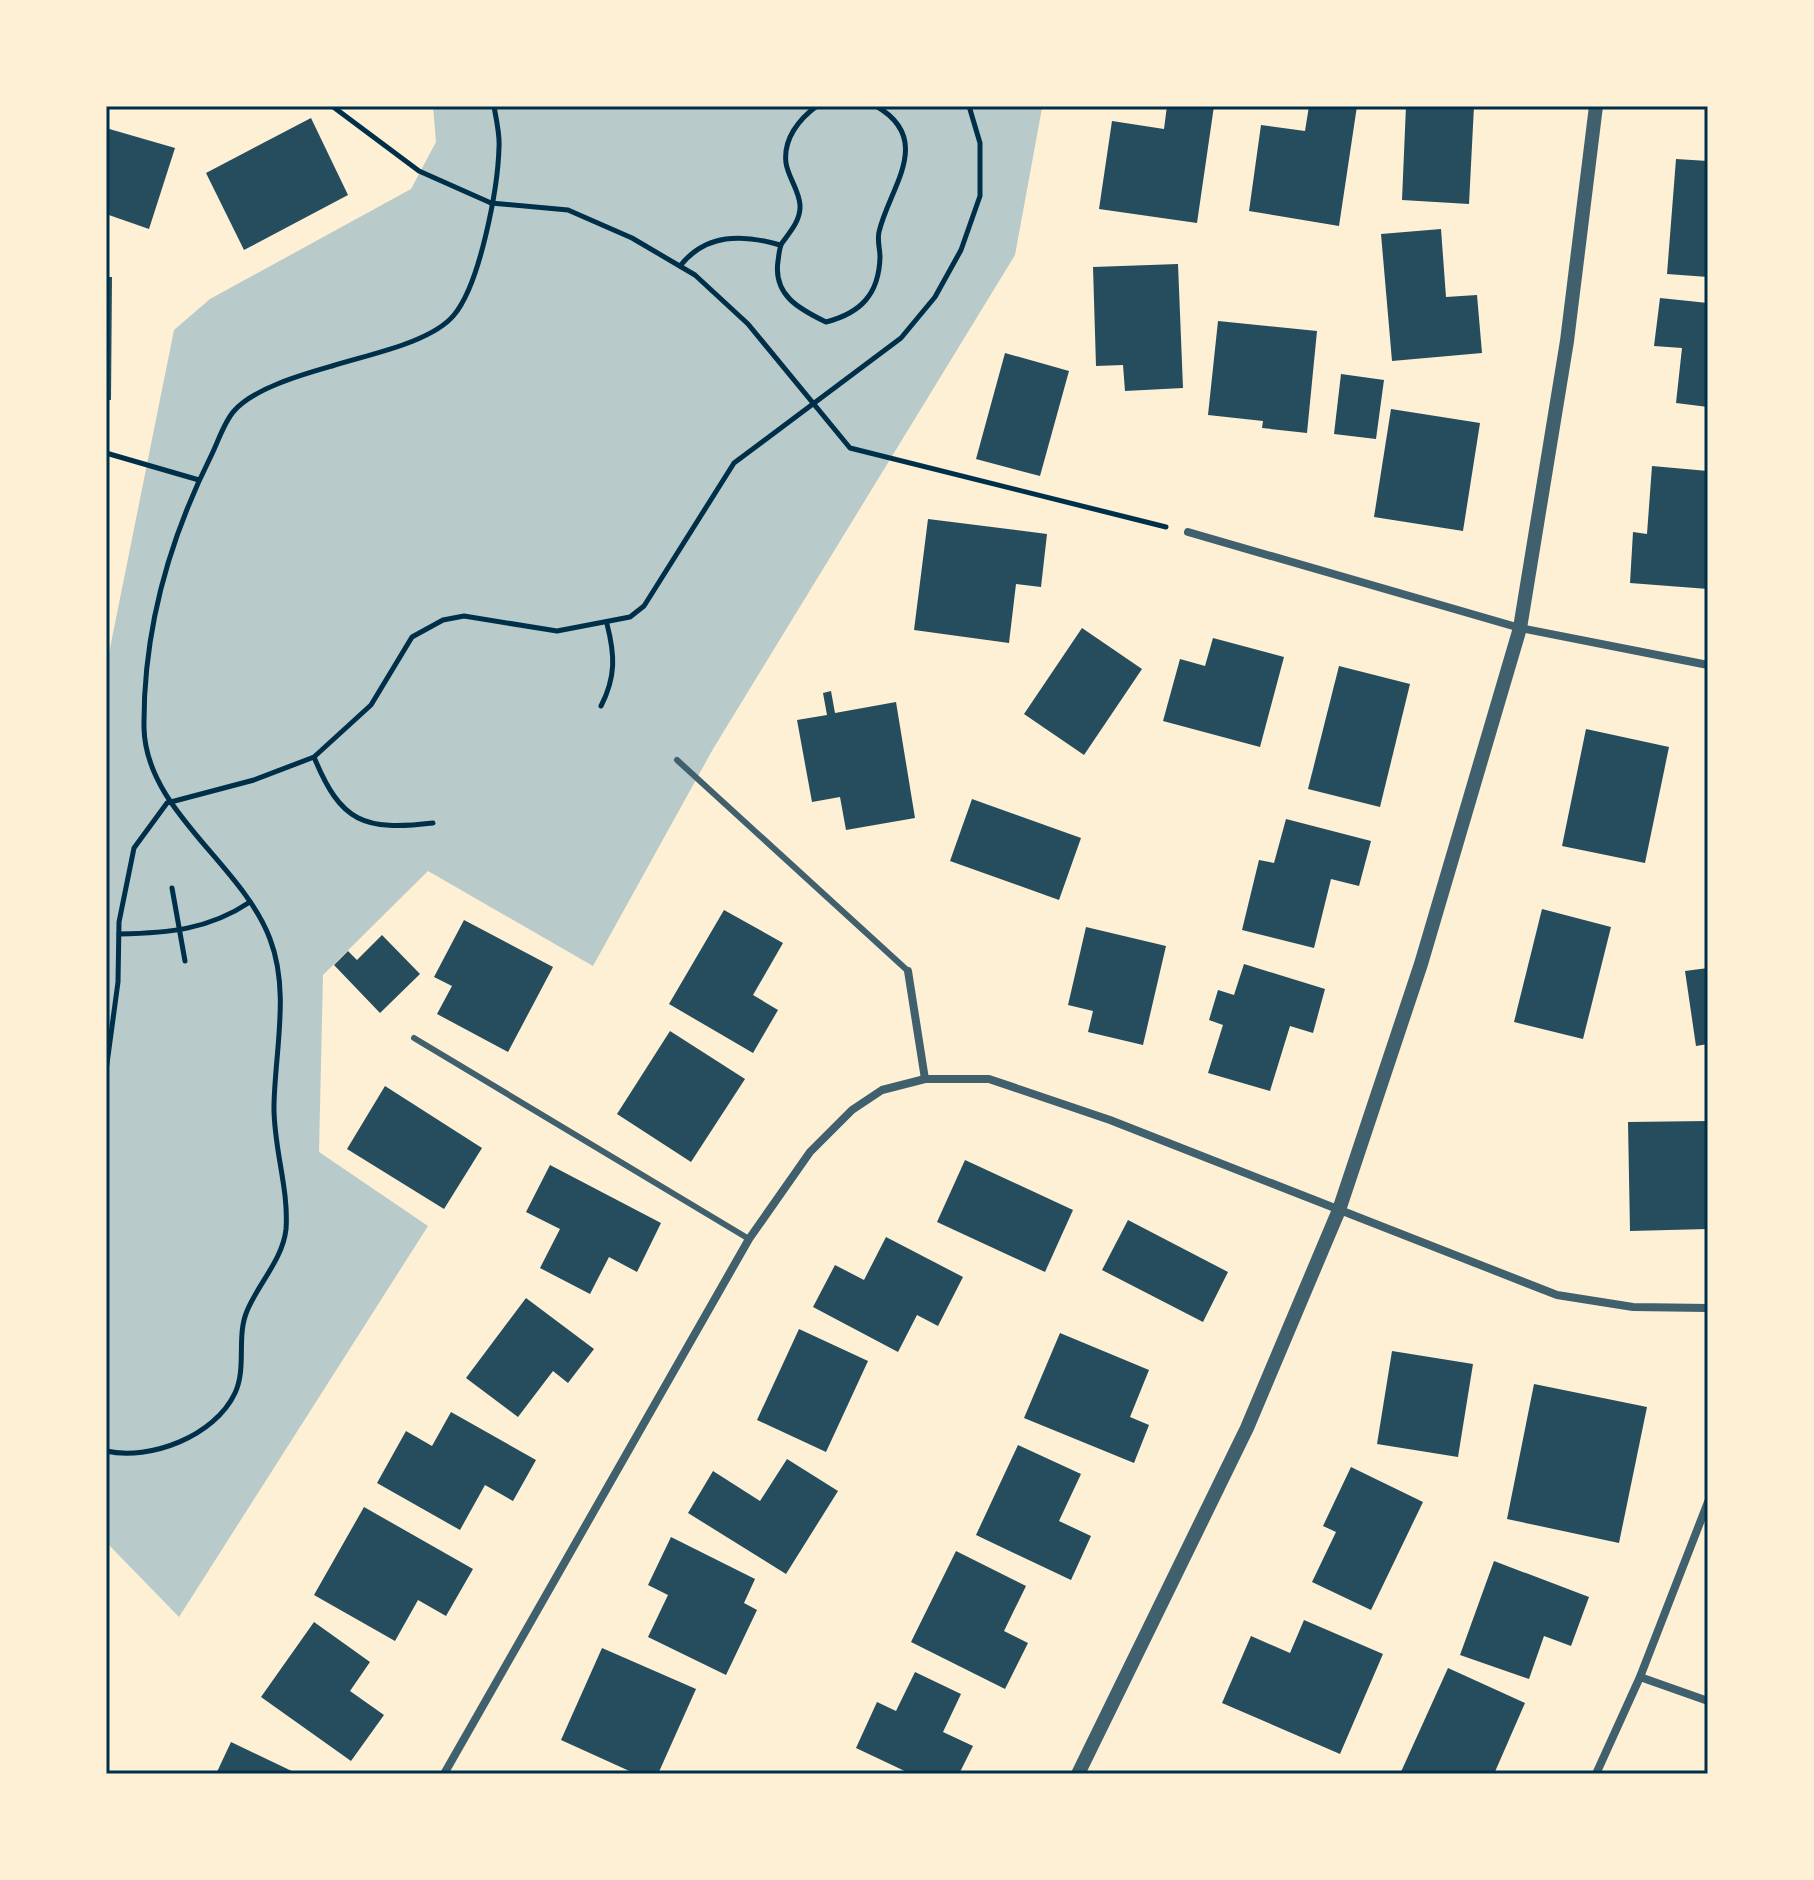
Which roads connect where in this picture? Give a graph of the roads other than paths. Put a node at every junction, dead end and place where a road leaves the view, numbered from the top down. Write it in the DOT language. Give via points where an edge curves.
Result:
graph roads {
  1 [pos="1596,106"];
  2 [pos="1188,532"];
  3 [pos="1520,628"];
  4 [pos="1708,665"];
  5 [pos="677,760"];
  6 [pos="908,971"];
  7 [pos="414,1038"];
  8 [pos="925,1079"];
  9 [pos="1339,1210"];
  10 [pos="749,1239"];
  11 [pos="1708,1308"];
  12 [pos="1708,1502"];
  13 [pos="1640,1677"];
  14 [pos="1708,1701"];
  15 [pos="444,1774"];
  16 [pos="1078,1774"];
  17 [pos="1596,1774"];
  1 -- 3 [label="street" via="1567,341"];
  2 -- 3 [label="street"];
  3 -- 4 [label="street"];
  3 -- 9 [label="street" via="1421,964"];
  5 -- 6 [label="lane"];
  6 -- 8 [label="street"];
  7 -- 10 [label="lane"];
  8 -- 9 [label="street" via="989,1079 1110,1120"];
  8 -- 10 [label="street" via="882,1090 852,1110 810,1152"];
  9 -- 11 [label="street" via="1557,1295 1633,1307"];
  9 -- 16 [label="street" via="1247,1428"];
  10 -- 15 [label="street"];
  12 -- 13 [label="street"];
  13 -- 14 [label="street"];
  13 -- 17 [label="street"];
}
